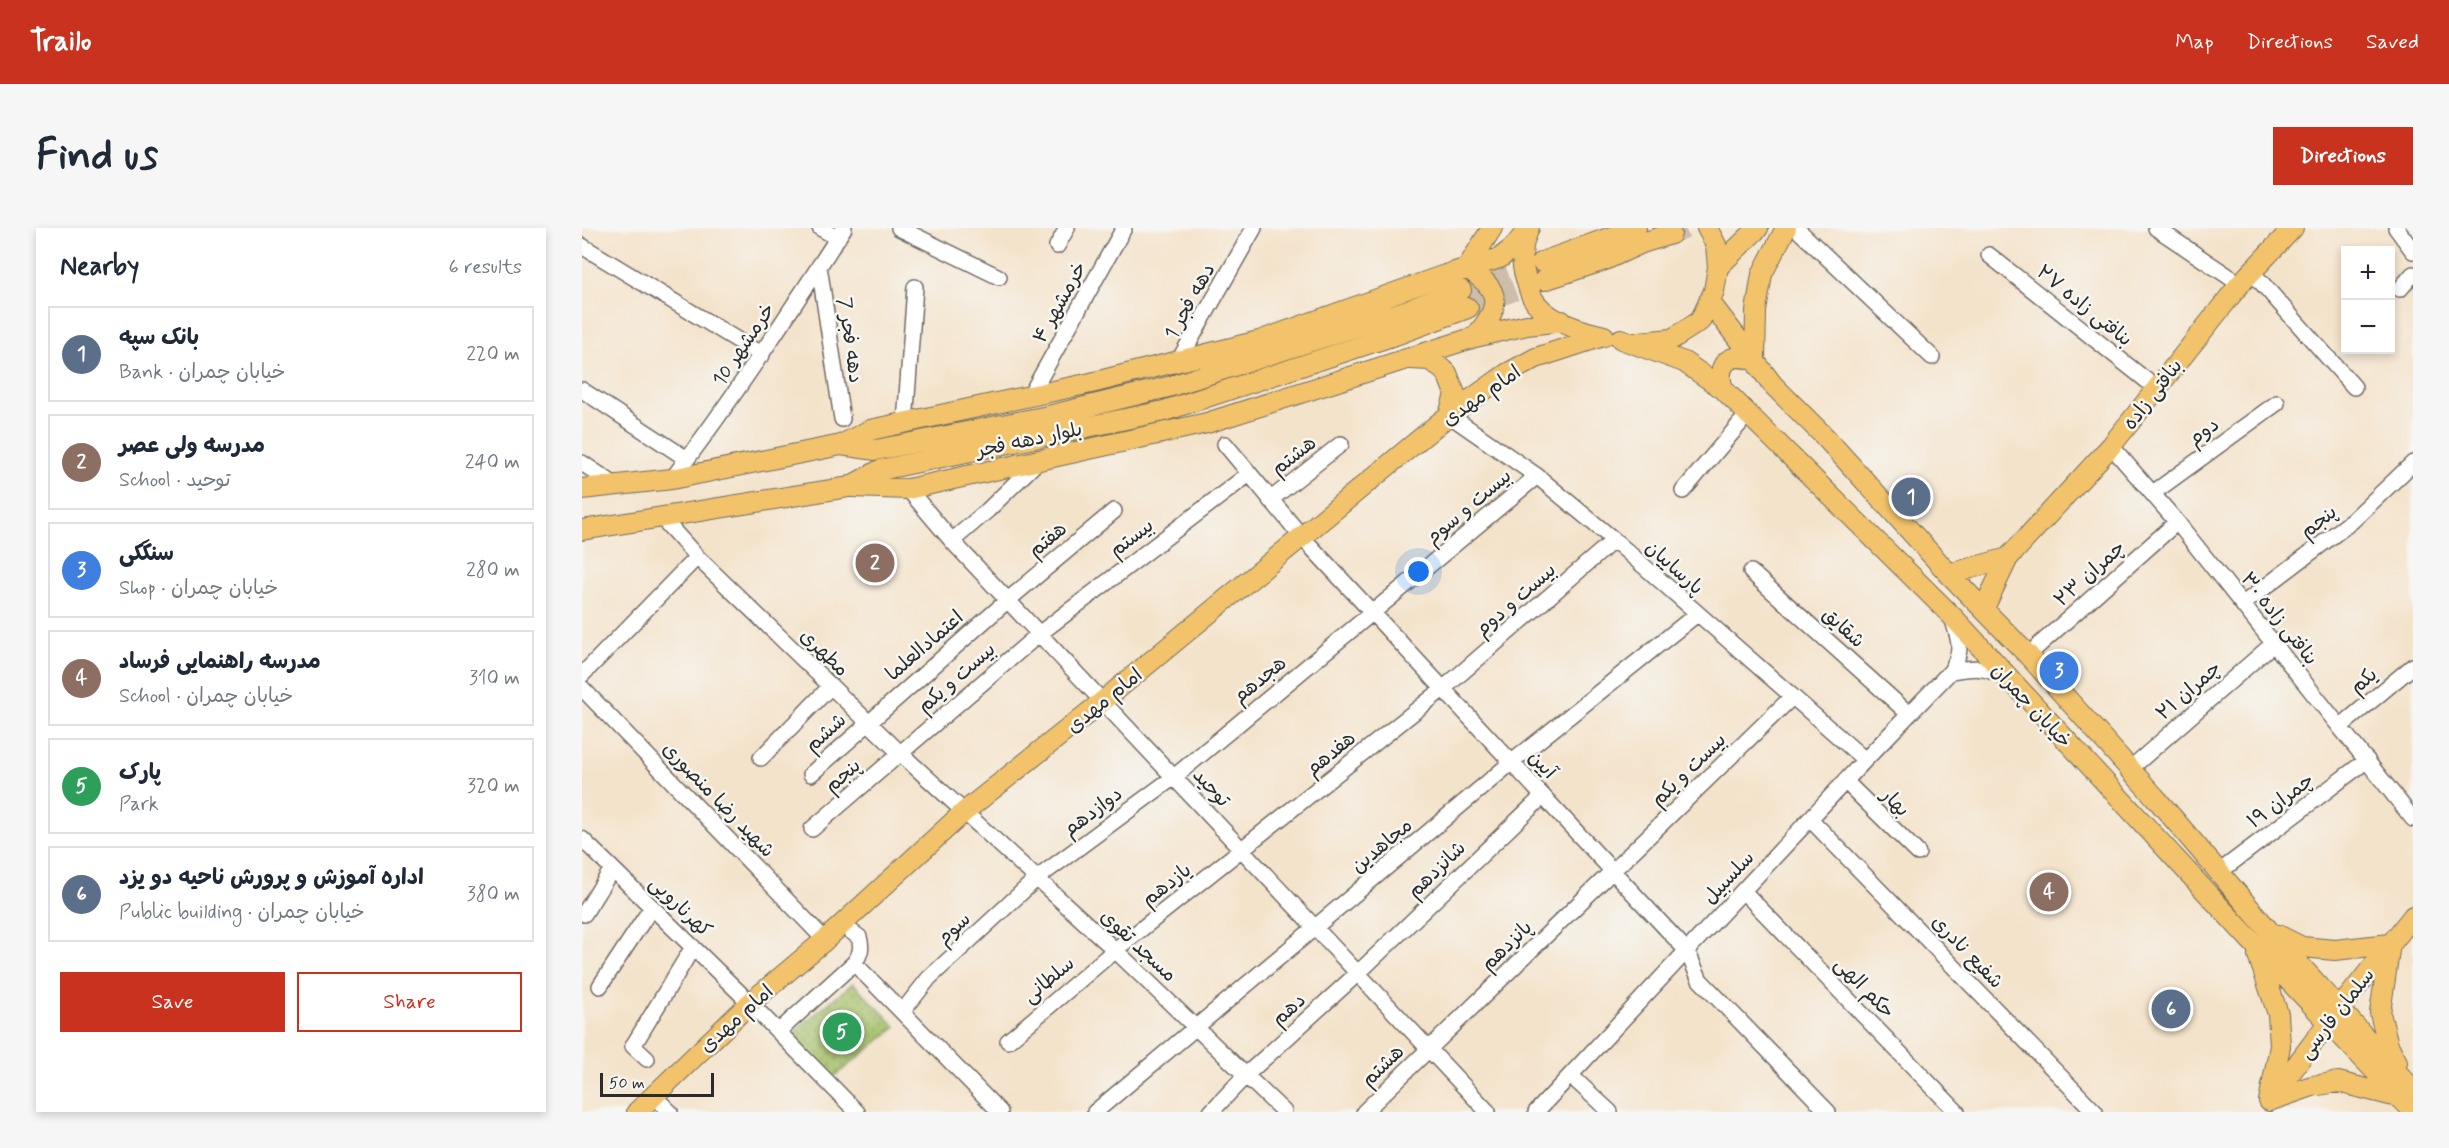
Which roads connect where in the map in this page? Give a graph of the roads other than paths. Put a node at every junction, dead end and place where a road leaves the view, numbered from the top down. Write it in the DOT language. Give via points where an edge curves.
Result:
graph roads {
  1 [pos="820,228"];
  2 [pos="898,228"];
  3 [pos="1067,228"];
  4 [pos="1124,228"];
  5 [pos="1254,228"];
  6 [pos="1492,228"];
  7 [pos="1529,228"];
  8 [pos="1636,228"];
  9 [pos="1707,228"];
  10 [pos="1758,228"];
  11 [pos="1786,228"];
  12 [pos="1796,228"];
  13 [pos="2156,228"];
  14 [pos="2293,228"];
  15 [pos="2396,228"];
  16 [pos="841,233"];
  17 [pos="1671,234"];
  18 [pos="582,246"];
  19 [pos="1057,246"];
  20 [pos="1602,250"];
  21 [pos="2413,251"];
  22 [pos="1989,255"];
  23 [pos="819,266"];
  24 [pos="1719,267"];
  25 [pos="1467,268"];
  26 [pos="1543,271"];
  27 [pos="2413,274"];
  28 [pos="999,278"];
  29 [pos="2246,278"];
  30 [pos="915,287"];
  31 [pos="2400,289"];
  32 [pos="1709,301"];
  33 [pos="1562,321"];
  34 [pos="1475,337"];
  35 [pos="1612,338"];
  36 [pos="762,355"];
  37 [pos="1932,357"];
  38 [pos="1408,359"];
  39 [pos="1755,361"];
  40 [pos="1178,362"];
  41 [pos="2354,387"];
  42 [pos="2156,388"];
  43 [pos="1723,389"];
  44 [pos="582,390"];
  45 [pos="1030,396"];
  46 [pos="2277,403"];
  47 [pos="1748,414"];
  48 [pos="1449,415"];
  49 [pos="842,419"];
  50 [pos="905,423"];
  51 [pos="1225,444"];
  52 [pos="1341,444"];
  53 [pos="841,445"];
  54 [pos="2111,446"];
  55 [pos="687,459"];
  56 [pos="1038,461"];
  57 [pos="582,464"];
  58 [pos="2413,464"];
  59 [pos="1249,474"];
  60 [pos="1537,476"];
  61 [pos="672,479"];
  62 [pos="615,485"];
  63 [pos="849,487"];
  64 [pos="582,489"];
  65 [pos="908,489"];
  66 [pos="1683,491"];
  67 [pos="2153,494"];
  68 [pos="1270,500"];
  69 [pos="1114,511"];
  70 [pos="662,518"];
  71 [pos="2177,522"];
  72 [pos="584,532"];
  73 [pos="1302,537"];
  74 [pos="1614,540"];
  75 [pos="952,541"];
  76 [pos="697,557"];
  77 [pos="2008,558"];
  78 [pos="1751,572"];
  79 [pos="1949,574"];
  80 [pos="1008,600"];
  81 [pos="2243,604"];
  82 [pos="1984,608"];
  83 [pos="1372,614"];
  84 [pos="1697,614"];
  85 [pos="1952,616"];
  86 [pos="1040,634"];
  87 [pos="2274,644"];
  88 [pos="2028,655"];
  89 [pos="2413,666"];
  90 [pos="1952,671"];
  91 [pos="582,675"];
  92 [pos="2010,680"];
  93 [pos="831,686"];
  94 [pos="582,688"];
  95 [pos="1443,688"];
  96 [pos="1792,697"];
  97 [pos="1103,701"];
  98 [pos="1910,714"];
  99 [pos="868,722"];
  100 [pos="2340,727"];
  101 [pos="900,753"];
  102 [pos="761,758"];
  103 [pos="1865,759"];
  104 [pos="2367,760"];
  105 [pos="1512,762"];
  106 [pos="2130,769"];
  107 [pos="811,774"];
  108 [pos="1174,777"];
  109 [pos="1845,781"];
  110 [pos="1543,796"];
  111 [pos="964,812"];
  112 [pos="1810,819"];
  113 [pos="2413,819"];
  114 [pos="812,829"];
  115 [pos="582,839"];
  116 [pos="1243,850"];
  117 [pos="1918,853"];
  118 [pos="612,869"];
  119 [pos="1613,871"];
  120 [pos="2218,873"];
  121 [pos="1036,879"];
  122 [pos="2201,886"];
  123 [pos="1743,891"];
  124 [pos="652,908"];
  125 [pos="584,914"];
  126 [pos="2413,916"];
  127 [pos="842,925"];
  128 [pos="1315,928"];
  129 [pos="2270,932"];
  130 [pos="825,940"];
  131 [pos="2254,944"];
  132 [pos="2390,944"];
  133 [pos="693,947"];
  134 [pos="1115,950"];
  135 [pos="1688,951"];
  136 [pos="854,963"];
  137 [pos="1358,973"];
  138 [pos="600,986"];
  139 [pos="750,1003"];
  140 [pos="2341,1008"];
  141 [pos="903,1011"];
  142 [pos="2328,1023"];
  143 [pos="1196,1028"];
  144 [pos="777,1032"];
  145 [pos="1008,1041"];
  146 [pos="1429,1049"];
  147 [pos="647,1059"];
  148 [pos="1246,1075"];
  149 [pos="1571,1076"];
  150 [pos="653,1095"];
  151 [pos="2409,1096"];
  152 [pos="2265,1107"];
  153 [pos="637,1112"];
  154 [pos="670,1112"];
  155 [pos="856,1112"];
  156 [pos="1000,1112"];
  157 [pos="1095,1112"];
  158 [pos="1210,1112"];
  159 [pos="1284,1112"];
  160 [pos="1364,1112"];
  161 [pos="1488,1112"];
  162 [pos="1536,1112"];
  163 [pos="1610,1112"];
  164 [pos="1828,1112"];
  165 [pos="1957,1112"];
  166 [pos="2095,1112"];
  1 -- 16 [label="street"];
  2 -- 28 [label="street"];
  3 -- 19 [label="street"];
  4 -- 45 [label="street, خرمشهر ۴"];
  5 -- 40 [label="street, دهه فجر 1"];
  6 -- 25 [label="main road"];
  7 -- 25 [label="main road" via="1500,258"];
  7 -- 33 [label="main road" via="1522,245 1523,272 1533,298"];
  8 -- 20 [label="main road"];
  9 -- 24 [label="main road" via="1716,245"];
  10 -- 24 [label="main road"];
  11 -- 39 [label="main road" via="1762,274 1756,311"];
  12 -- 37 [label="street"];
  13 -- 29 [label="street"];
  14 -- 29 [label="main road, بنافتی زاده"];
  15 -- 21 [label="street"];
  16 -- 23 [label="street, خرمشهر 10"];
  17 -- 20 [label="main road"];
  18 -- 36 [label="street"];
  20 -- 26 [label="main road"];
  22 -- 42 [label="street, بنافتی زاده ۲۷"];
  23 -- 36 [label="street, خرمشهر 10"];
  23 -- 49 [label="street, دهه فجر 7"];
  24 -- 32 [label="main road"];
  25 -- 34 [label="main road" via="1482,277 1492,290 1495,308"];
  25 -- 40 [label="main road" via="1259,341"];
  27 -- 31 [label="street"];
  29 -- 41 [label="street"];
  29 -- 42 [label="main road, بنافتی زاده"];
  30 -- 50 [label="street"];
  32 -- 35 [label="main road" via="1700,321 1672,339 1640,342"];
  32 -- 39 [label="main road, خیابان چمران"];
  33 -- 34 [label="main road" via="1527,324"];
  33 -- 35 [label="main road" via="1578,330"];
  34 -- 38 [label="main road"];
  35 -- 43 [label="main road, خیابان چمران" via="1684,362"];
  35 -- 48 [label="main road, امام مهدی" via="1536,358"];
  36 -- 55 [label="street, خرمشهر 10"];
  38 -- 48 [label="main road" via="1430,360 1447,373 1455,394"];
  38 -- 56 [label="main road" via="1207,423"];
  39 -- 43 [label="main road" via="1743,356 1731,358 1722,366 1719,378"];
  39 -- 79 [label="main road, خیابان چمران"];
  40 -- 45 [label="main road"];
  42 -- 54 [label="main road, بنافتی زاده"];
  43 -- 47 [label="main road, خیابان چمران"];
  44 -- 55 [label="street"];
  45 -- 50 [label="main road"];
  46 -- 67 [label="street, دوم"];
  47 -- 66 [label="street"];
  47 -- 85 [label="main road, خیابان چمران"];
  48 -- 60 [label="street, پارساییان"];
  48 -- 73 [label="main road, امام مهدی"];
  50 -- 53 [label="main road" via="870,430"];
  51 -- 59 [label="street, آیین"];
  52 -- 68 [label="street, هشتم"];
  53 -- 61 [label="main road, بلوار دهه فجر"];
  53 -- 63 [label="main road, بلوار دهه فجر" via="876,450 1048,416 1168,387 1405,311 1464,299 1401,333 1164,411 880,470"];
  54 -- 67 [label="street, بنافتی زاده ۳۰"];
  54 -- 77 [label="main road, بنافتی زاده"];
  55 -- 61 [label="street, خرمشهر 10"];
  56 -- 65 [label="main road"];
  56 -- 75 [label="street"];
  57 -- 62 [label="street"];
  58 -- 81 [label="street, پنجم" via="2352,521"];
  59 -- 68 [label="street, آیین"];
  59 -- 86 [label="street, بیستم"];
  60 -- 74 [label="street, پارساییان"];
  60 -- 83 [label="street, بیست و سوم"];
  61 -- 62 [label="main road, بلوار دهه فجر"];
  62 -- 64 [label="main road, بلوار دهه فجر"];
  63 -- 65 [label="main road"];
  63 -- 70 [label="main road, بلوار دهه فجر"];
  65 -- 75 [label="street, توحید"];
  67 -- 71 [label="street, بنافتی زاده ۳۰"];
  68 -- 73 [label="street, آیین"];
  69 -- 80 [label="street, هفتم"];
  70 -- 72 [label="main road, بلوار دهه فجر"];
  70 -- 76 [label="street, مطهری"];
  71 -- 81 [label="street, بنافتی زاده ۳۰"];
  71 -- 88 [label="street, چمران ۲۳"];
  73 -- 83 [label="street, آیین"];
  73 -- 97 [label="main road, امام مهدی"];
  74 -- 84 [label="street, پارساییان"];
  74 -- 95 [label="street, بیست و دوم"];
  75 -- 80 [label="street, توحید"];
  76 -- 91 [label="street"];
  76 -- 93 [label="street, مطهری"];
  77 -- 79 [label="main road"];
  77 -- 82 [label="main road, بنافتی زاده"];
  78 -- 98 [label="street, شقایق"];
  79 -- 82 [label="main road, خیابان چمران"];
  80 -- 86 [label="street, توحید"];
  80 -- 99 [label="street, اعتمادالعلما"];
  81 -- 87 [label="street, بنافتی زاده ۳۰"];
  82 -- 88 [label="main road, خیابان چمران"];
  83 -- 95 [label="street, آیین"];
  83 -- 108 [label="street, هجدهم"];
  84 -- 96 [label="street, پارساییان"];
  84 -- 105 [label="street, مجاهدین"];
  85 -- 90 [label="street, سلسبیل" via="1960,644 1960,657"];
  85 -- 92 [label="main road, خیابان چمران"];
  86 -- 97 [label="street, توحید"];
  86 -- 101 [label="street, بیست و یکم"];
  87 -- 100 [label="street, بنافتی زاده ۳۰"];
  87 -- 106 [label="street, چمران ۲۱"];
  88 -- 106 [label="main road, خیابان چمران"];
  89 -- 100 [label="street, یکم"];
  90 -- 92 [label="street" via="1991,669"];
  90 -- 98 [label="street, سلسبیل"];
  92 -- 122 [label="main road, خیابان چمران"];
  93 -- 99 [label="street, مطهری"];
  93 -- 102 [label="street"];
  94 -- 130 [label="street, شهید رضا منصوری"];
  95 -- 105 [label="street, آیین"];
  95 -- 116 [label="street, هفدهم"];
  96 -- 103 [label="street, پارساییان"];
  96 -- 119 [label="street, بیست و یکم"];
  97 -- 108 [label="street, توحید"];
  97 -- 111 [label="main road, امام مهدی"];
  98 -- 103 [label="street, سلسبیل"];
  99 -- 101 [label="street, مطهری"];
  99 -- 107 [label="street, ششم"];
  100 -- 104 [label="street, بنافتی زاده ۳۰"];
  101 -- 111 [label="street, مطهری"];
  101 -- 114 [label="street, پنجم"];
  103 -- 109 [label="street, سلسبیل"];
  104 -- 113 [label="street, بنافتی زاده ۳۰"];
  104 -- 120 [label="street, چمران ۱۹"];
  105 -- 110 [label="street, آیین"];
  105 -- 128 [label="street, مجاهدین"];
  106 -- 120 [label="main road, خیابان چمران"];
  108 -- 116 [label="street, توحید"];
  108 -- 121 [label="street, دوازدهم"];
  109 -- 112 [label="street, سلسبیل"];
  109 -- 117 [label="street, بهار"];
  110 -- 119 [label="street, آیین"];
  110 -- 137 [label="street, شانزدهم"];
  111 -- 121 [label="street, مسجد تقوی"];
  111 -- 127 [label="main road, امام مهدی"];
  112 -- 123 [label="street, سلسبیل"];
  112 -- 166 [label="street, شفیع نادری"];
  115 -- 118 [label="street, کهرنارویی"];
  116 -- 128 [label="street, توحید"];
  116 -- 134 [label="street, یازدهم"];
  118 -- 124 [label="street, کهرنارویی"];
  118 -- 125 [label="street"];
  119 -- 135 [label="street, آیین"];
  119 -- 146 [label="street, پانزدهم"];
  120 -- 122 [label="main road"];
  120 -- 129 [label="main road, خیابان چمران"];
  121 -- 134 [label="street, مسجد تقوی"];
  121 -- 141 [label="street, سوم" via="930,978"];
  122 -- 131 [label="main road, خیابان چمران"];
  123 -- 135 [label="street, سلسبیل"];
  123 -- 165 [label="street, حکم الهی"];
  124 -- 133 [label="street, کهرنارویی"];
  124 -- 138 [label="street"];
  126 -- 132 [label="main road, سلمان فارسی"];
  127 -- 130 [label="main road, امام مهدی"];
  127 -- 136 [label="street" via="859,937 860,955"];
  128 -- 137 [label="street, توحید"];
  128 -- 143 [label="street, مجاهدین"];
  129 -- 132 [label="main road" via="2302,947 2335,950"];
  129 -- 140 [label="main road, خیابان چمران"];
  130 -- 139 [label="main road, امام مهدی"];
  131 -- 142 [label="main road, خیابان چمران"];
  131 -- 152 [label="main road" via="2278,1014 2280,1046"];
  132 -- 140 [label="main road, سلمان فارسی"];
  132 -- 151 [label="main road" via="2380,1013 2388,1045"];
  133 -- 139 [label="street, کهرنارویی"];
  133 -- 147 [label="street" via="633,1046"];
  134 -- 143 [label="street, مسجد تقوی"];
  134 -- 145 [label="street, سلطانی"];
  135 -- 149 [label="street, سلسبیل"];
  135 -- 164 [label="street, آیین" via="1700,980"];
  136 -- 141 [label="street"];
  136 -- 144 [label="street"];
  137 -- 146 [label="street, توحید"];
  137 -- 148 [label="street, دهم"];
  139 -- 144 [label="street, کهرنارویی"];
  139 -- 150 [label="main road, امام مهدی"];
  140 -- 142 [label="main road, سلمان فارسی"];
  140 -- 151 [label="main road, خیابان چمران"];
  141 -- 156 [label="street"];
  142 -- 151 [label="main road, خیابان چمران"];
  142 -- 152 [label="main road, سلمان فارسی"];
  143 -- 148 [label="street, مسجد تقوی"];
  143 -- 157 [label="street, مجاهدین"];
  144 -- 155 [label="street, کهرنارویی"];
  146 -- 160 [label="street, هشتم"];
  146 -- 161 [label="street, توحید"];
  148 -- 158 [label="street, دهم"];
  148 -- 159 [label="street, مسجد تقوی"];
  149 -- 162 [label="street, سلسبیل"];
  149 -- 163 [label="street"];
  150 -- 153 [label="main road, امام مهدی"];
  150 -- 154 [label="street"];
  151 -- 152 [label="main road" via="2338,1082 2312,1086"];
}
